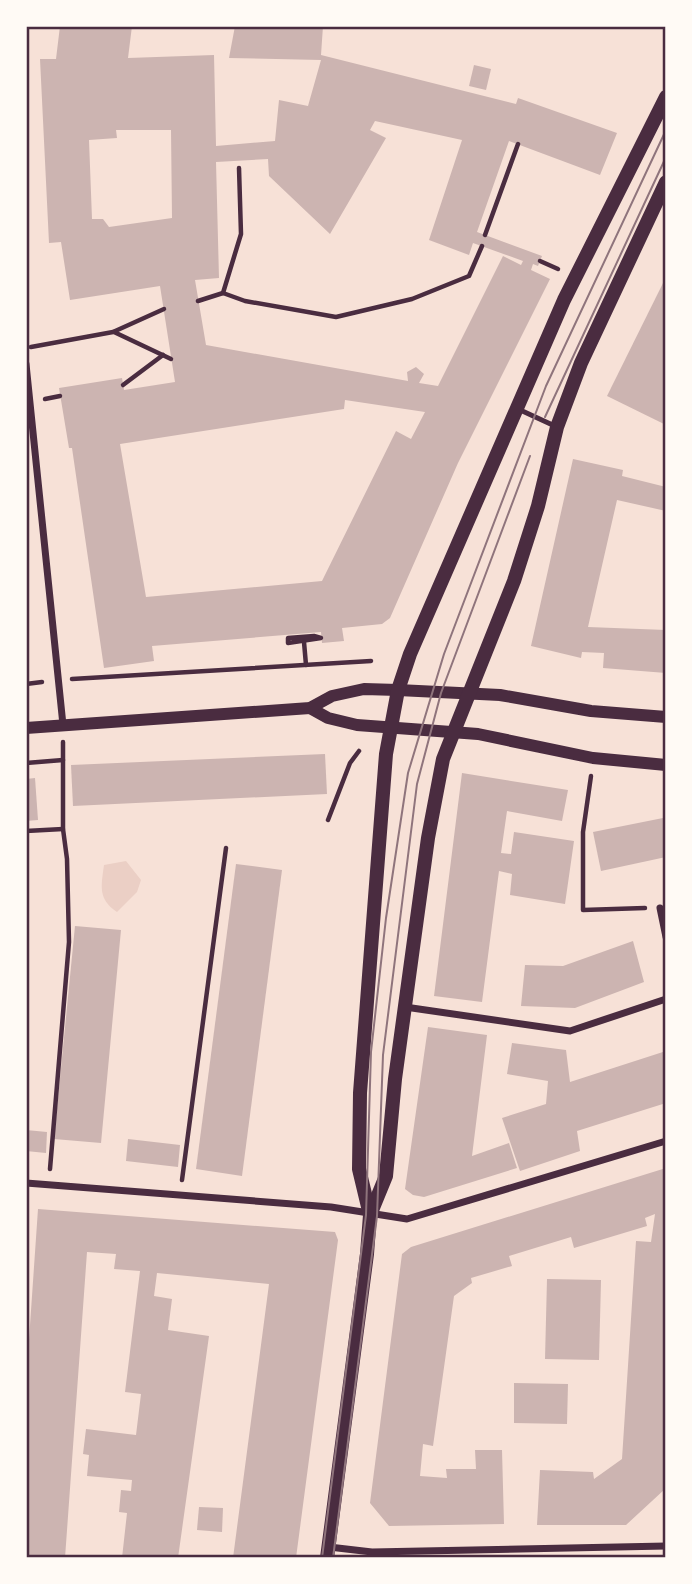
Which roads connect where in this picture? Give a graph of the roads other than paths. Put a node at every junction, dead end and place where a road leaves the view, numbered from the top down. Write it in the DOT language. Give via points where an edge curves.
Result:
graph roads {
  1 [pos="666,97"];
  2 [pos="666,182"];
  3 [pos="26,364"];
  4 [pos="517,408"];
  5 [pos="557,427"];
  6 [pos="398,690"];
  7 [pos="469,694"];
  8 [pos="310,708"];
  9 [pos="666,717"];
  10 [pos="63,725"];
  11 [pos="391,726"];
  12 [pos="26,728"];
  13 [pos="453,732"];
  14 [pos="666,765"];
  15 [pos="660,908"];
  16 [pos="666,937"];
  17 [pos="666,999"];
  18 [pos="405,1007"];
  19 [pos="666,1141"];
  20 [pos="26,1182"];
  21 [pos="370,1215"];
  22 [pos="666,1546"];
  23 [pos="328,1553"];
  1 -- 4 [label="main road" via="564,300"];
  2 -- 5 [label="main road" via="581,363"];
  3 -- 10 [label="street"];
  4 -- 5 [label="lane"];
  4 -- 6 [label="main road"];
  5 -- 7 [label="main road" via="514,581"];
  6 -- 7 [label="street"];
  6 -- 8 [label="street" via="364,689 332,696"];
  6 -- 11 [label="main road"];
  7 -- 9 [label="street"];
  7 -- 13 [label="main road"];
  8 -- 10 [label="street"];
  8 -- 11 [label="street" via="328,718"];
  10 -- 12 [label="street"];
  11 -- 13 [label="street"];
  11 -- 21 [label="main road" via="360,1093 359,1169"];
  13 -- 14 [label="street" via="593,758"];
  13 -- 18 [label="main road" via="434,795"];
  15 -- 16 [label="street"];
  17 -- 18 [label="street" via="570,1031"];
  18 -- 21 [label="main road" via="387,1176"];
  19 -- 21 [label="street" via="407,1219"];
  20 -- 21 [label="street" via="331,1207"];
  21 -- 23 [label="main road"];
  22 -- 23 [label="street"];
}
